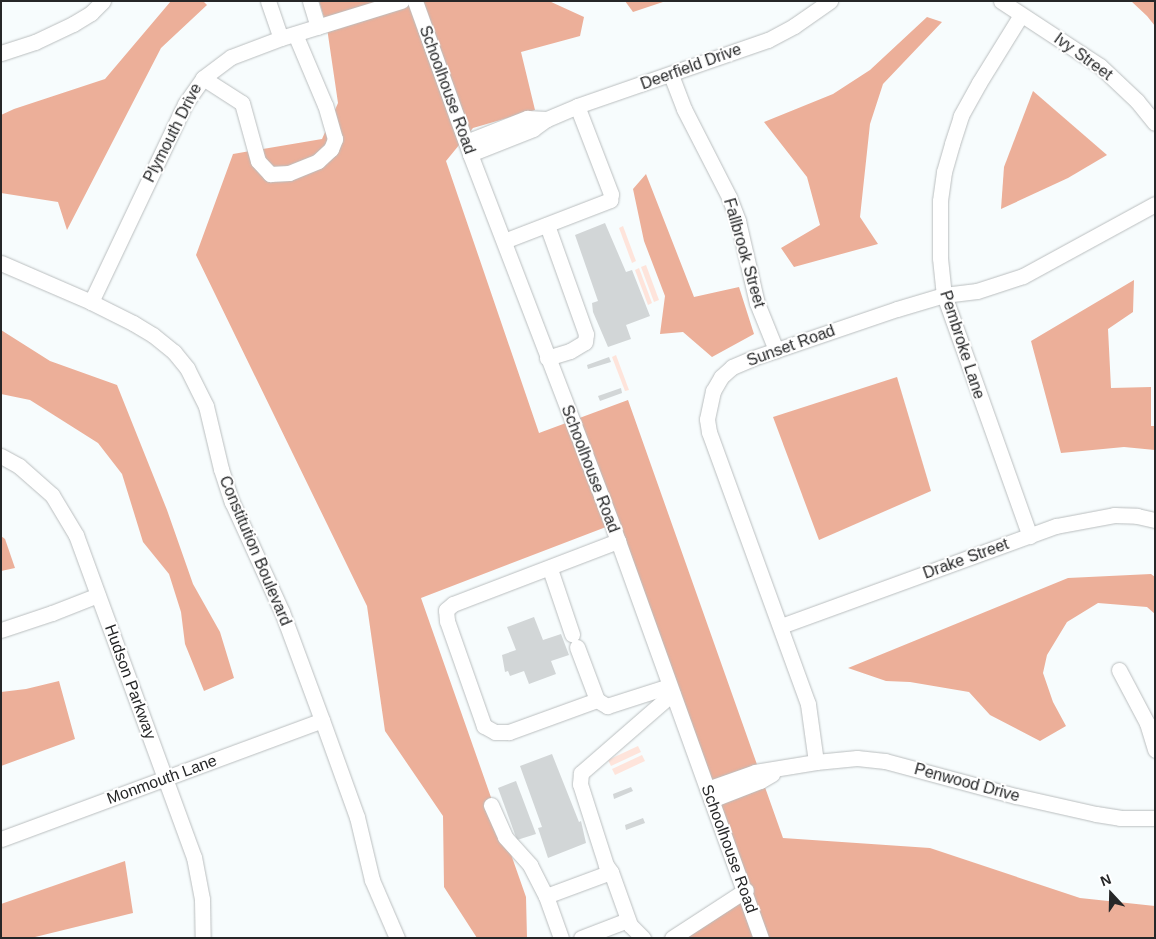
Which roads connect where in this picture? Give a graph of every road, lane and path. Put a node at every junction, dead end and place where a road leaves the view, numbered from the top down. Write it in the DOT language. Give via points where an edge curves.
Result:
graph roads {
  1 [pos="103,1"];
  2 [pos="268,1"];
  3 [pos="310,1"];
  4 [pos="401,1"];
  5 [pos="415,1"];
  6 [pos="830,1"];
  7 [pos="1001,1"];
  8 [pos="1021,15"];
  9 [pos="318,27"];
  10 [pos="288,36"];
  11 [pos="1,53"];
  12 [pos="671,75"];
  13 [pos="203,78"];
  14 [pos="577,106"];
  15 [pos="1155,123"];
  16 [pos="468,148"];
  17 [pos="1155,204"];
  18 [pos="547,224"];
  19 [pos="504,241"];
  20 [pos="1,263"];
  21 [pos="944,295"];
  22 [pos="90,302"];
  23 [pos="776,350"];
  24 [pos="547,358"];
  25 [pos="1,456"];
  26 [pos="1155,520"];
  27 [pos="1030,536"];
  28 [pos="618,541"];
  29 [pos="550,569"];
  30 [pos="98,595"];
  31 [pos="780,626"];
  32 [pos="1,630"];
  33 [pos="1119,670"];
  34 [pos="670,690"];
  35 [pos="597,700"];
  36 [pos="322,720"];
  37 [pos="1155,750"];
  38 [pos="816,762"];
  39 [pos="166,779"];
  40 [pos="710,795"];
  41 [pos="492,805"];
  42 [pos="1155,818"];
  43 [pos="1,839"];
  44 [pos="611,872"];
  45 [pos="746,890"];
  46 [pos="546,896"];
  47 [pos="628,928"];
  48 [pos="204,938"];
  49 [pos="397,938"];
  50 [pos="561,938"];
  51 [pos="581,938"];
  52 [pos="643,938"];
  53 [pos="672,938"];
  54 [pos="761,938"];
  1 -- 11 [label="street" via="73,24"];
  2 -- 10 [label="street"];
  3 -- 9 [label="street"];
  4 -- 9 [label="street, Plymouth Drive"];
  5 -- 16 [label="street, Schoolhouse Road"];
  6 -- 12 [label="street, Deerfield Drive" via="768,40"];
  7 -- 8 [label="street, Ivy Street"];
  8 -- 15 [label="street, Ivy Street" via="1100,66"];
  8 -- 21 [label="street, Pembroke Lane" via="961,116 944,172 940,200"];
  9 -- 10 [label="street, Plymouth Drive"];
  10 -- 13 [label="street, Plymouth Drive" via="231,57"];
  10 -- 13 [label="street" via="325,105 335,139 331,149 318,161 289,173 270,174 258,161 242,103"];
  12 -- 14 [label="street, Deerfield Drive"];
  12 -- 23 [label="street, Fallbrook Street" via="684,109 729,197 738,221 757,303"];
  13 -- 22 [label="street, Plymouth Drive" via="185,104"];
  14 -- 16 [label="street, Deerfield Drive" via="546,119 527,118"];
  14 -- 18 [label="street" via="611,194 610,200"];
  16 -- 19 [label="street, Schoolhouse Road"];
  17 -- 21 [label="street, Sunset Road" via="1023,276 977,291"];
  18 -- 19 [label="street"];
  18 -- 24 [label="street" via="586,334 585,342"];
  19 -- 24 [label="street, Schoolhouse Road"];
  20 -- 22 [label="street, Constitution Boulevard"];
  21 -- 23 [label="street, Sunset Road"];
  21 -- 27 [label="street, Pembroke Lane"];
  22 -- 36 [label="street, Constitution Boulevard" via="153,335 174,352 198,387 232,502 282,612"];
  23 -- 31 [label="street, Sunset Road" via="732,367 721,377 713,392 708,419 709,432"];
  24 -- 28 [label="street, Schoolhouse Road"];
  25 -- 30 [label="street, Hudson Parkway" via="19,466 52,495 76,535"];
  26 -- 27 [label="street, Drake Street" via="1137,516 1099,517 1056,526"];
  27 -- 31 [label="street, Drake Street"];
  28 -- 29 [label="street" via="560,562"];
  28 -- 34 [label="street, Schoolhouse Road"];
  29 -- 35 [label="street"];
  29 -- 35 [label="street" via="453,604 446,610 446,621 484,726 495,732 508,732"];
  30 -- 32 [label="street"];
  30 -- 39 [label="street, Hudson Parkway"];
  31 -- 38 [label="street, Sunset Road" via="808,704"];
  33 -- 37 [label="street" via="1147,722"];
  34 -- 35 [label="street" via="607,706"];
  34 -- 40 [label="street, Schoolhouse Road"];
  34 -- 44 [label="street" via="581,773 580,784"];
  36 -- 39 [label="street, Monmouth Lane"];
  36 -- 49 [label="street, Constitution Boulevard" via="357,817 372,880"];
  38 -- 40 [label="street, Penwood Drive" via="755,772"];
  38 -- 42 [label="street, Penwood Drive" via="857,758 885,761 1096,814"];
  39 -- 43 [label="street, Monmouth Lane"];
  39 -- 48 [label="street, Hudson Parkway" via="194,856 202,900"];
  40 -- 45 [label="street, Schoolhouse Road"];
  41 -- 46 [label="street" via="504,837 530,865"];
  44 -- 46 [label="street"];
  44 -- 47 [label="street"];
  45 -- 53 [label="street"];
  45 -- 54 [label="street, Schoolhouse Road"];
  46 -- 50 [label="street"];
  47 -- 51 [label="street"];
  47 -- 52 [label="street"];
}
